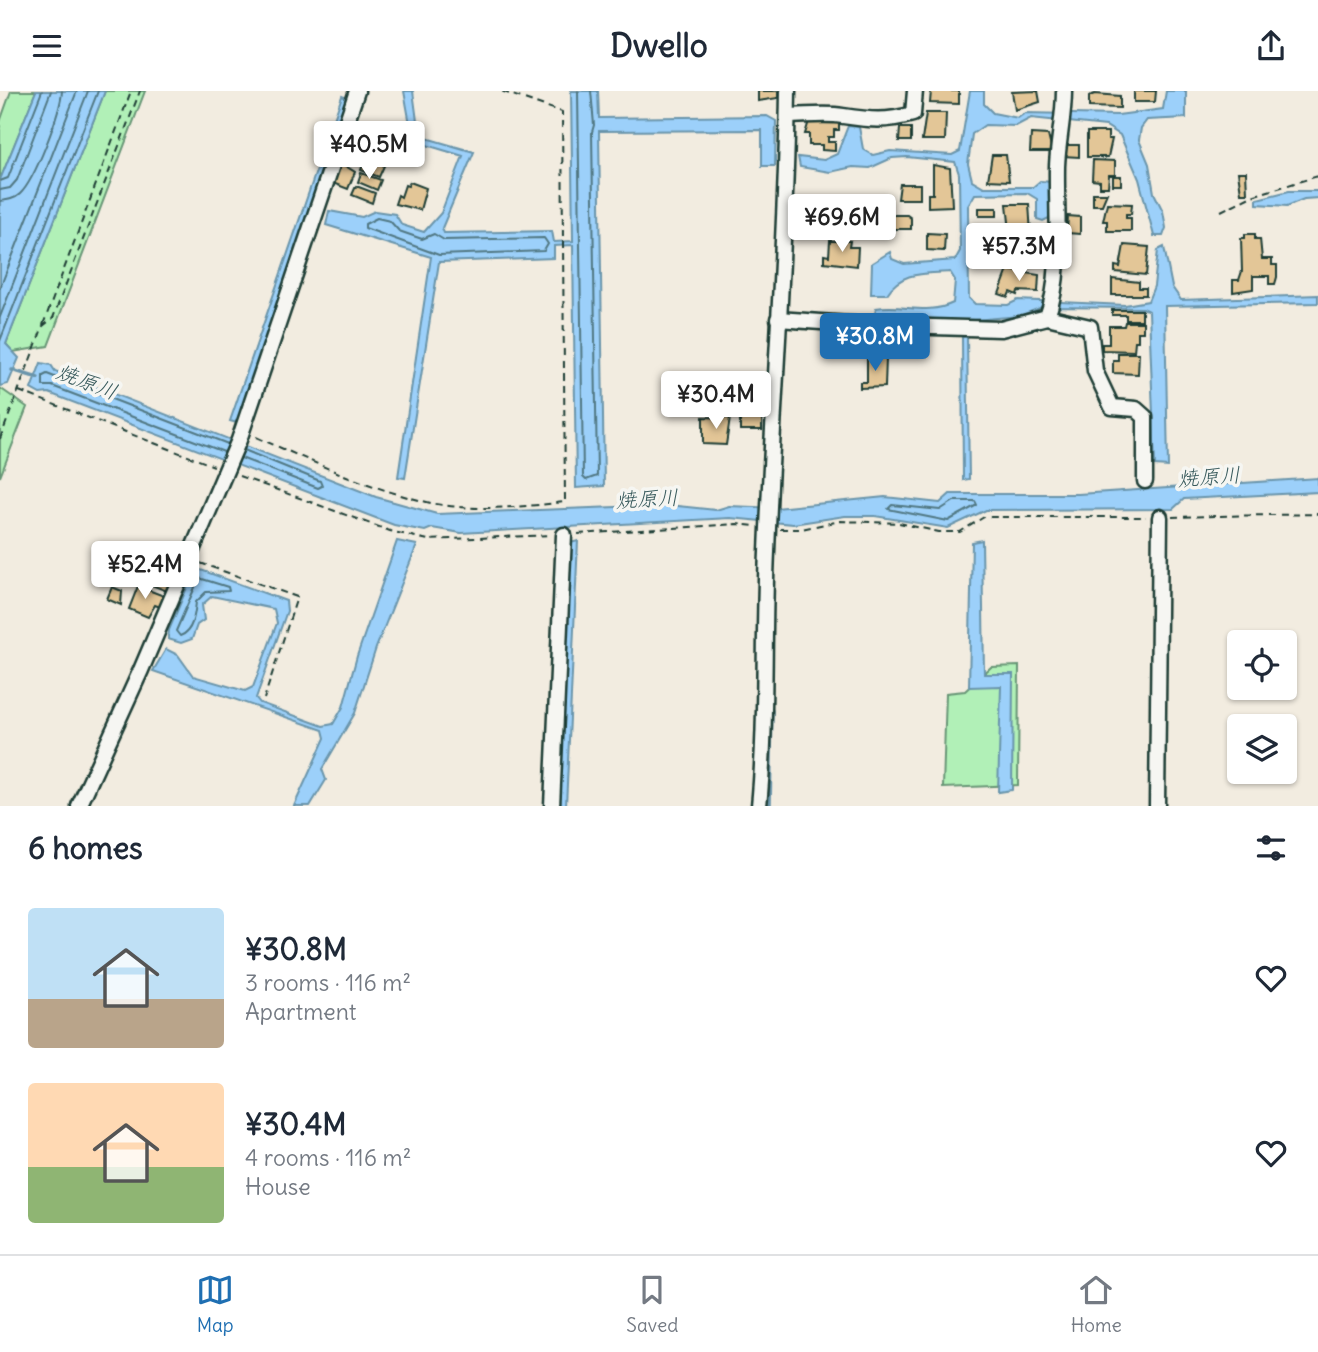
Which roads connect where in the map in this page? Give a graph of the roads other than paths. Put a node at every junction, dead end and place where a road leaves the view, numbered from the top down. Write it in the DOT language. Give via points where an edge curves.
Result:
graph roads {
  1 [pos="357,91"];
  2 [pos="788,91"];
  3 [pos="915,91"];
  4 [pos="1064,91"];
  5 [pos="788,116"];
  6 [pos="1050,308"];
  7 [pos="778,319"];
  8 [pos="1145,481"];
  9 [pos="1160,517"];
  10 [pos="564,535"];
  11 [pos="79,806"];
  12 [pos="552,806"];
  13 [pos="759,806"];
  14 [pos="1157,806"];
  1 -- 11 [label="street" via="227,471"];
  2 -- 5 [label="street"];
  3 -- 5 [label="street" via="913,114 896,118 862,121 842,115"];
  4 -- 6 [label="street"];
  5 -- 7 [label="street"];
  6 -- 7 [label="street" via="1001,329"];
  6 -- 8 [label="street" via="1090,327 1095,371 1112,407 1136,409 1145,417"];
  7 -- 13 [label="street"];
  9 -- 14 [label="street"];
  10 -- 12 [label="street"];
}
